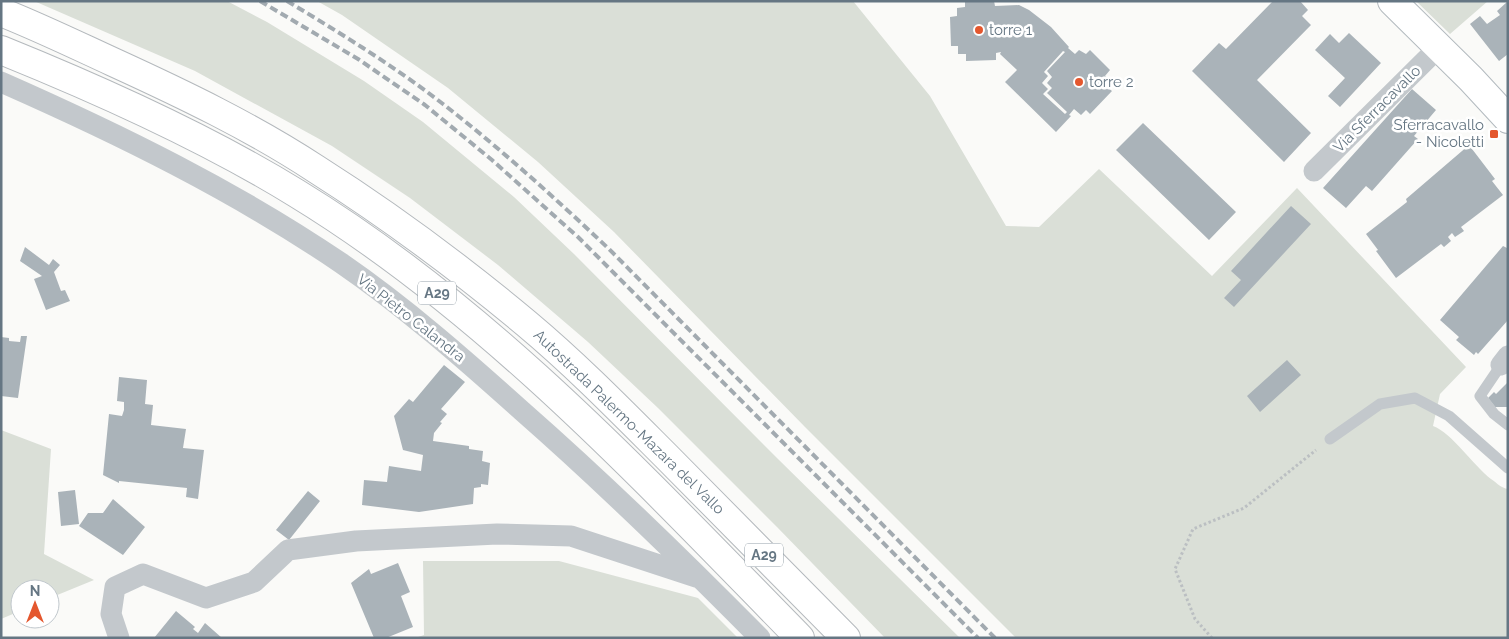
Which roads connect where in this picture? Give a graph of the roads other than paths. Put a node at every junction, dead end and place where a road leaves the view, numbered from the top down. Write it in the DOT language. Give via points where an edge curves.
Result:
graph roads {
  1 [pos="1392,1"];
  2 [pos="1,12"];
  3 [pos="1440,47"];
  4 [pos="1,50"];
  5 [pos="1,82"];
  6 [pos="1508,119"];
  7 [pos="1314,171"];
  8 [pos="1504,361"];
  9 [pos="1508,425"];
  10 [pos="1330,439"];
  11 [pos="1508,468"];
  12 [pos="701,578"];
  13 [pos="119,638"];
  14 [pos="760,638"];
  15 [pos="800,638"];
  16 [pos="846,638"];
  1 -- 3 [label="main road"];
  2 -- 16 [label="main road, Autostrada Palermo-Mazara del Vallo / A29" via="150,78 228,118 314,167 439,254 528,325 611,400"];
  3 -- 6 [label="main road"];
  3 -- 7 [label="street, Via Sferracavallo"];
  4 -- 15 [label="main road, Autostrada Palermo-Mazara del Vallo / A29" via="134,109 243,163 303,198 406,269 504,347 581,418"];
  5 -- 12 [label="street, Via Pietro Calandra" via="162,158 262,212 342,264 414,317 492,383"];
  8 -- 9 [label="lane" via="1480,396"];
  10 -- 11 [label="lane" via="1380,404 1415,398 1449,416"];
  12 -- 13 [label="street" via="571,536 497,534 356,541 288,550 254,582 206,598 143,574 115,587 111,614"];
  12 -- 14 [label="street, Via Pietro Calandra"];
}
